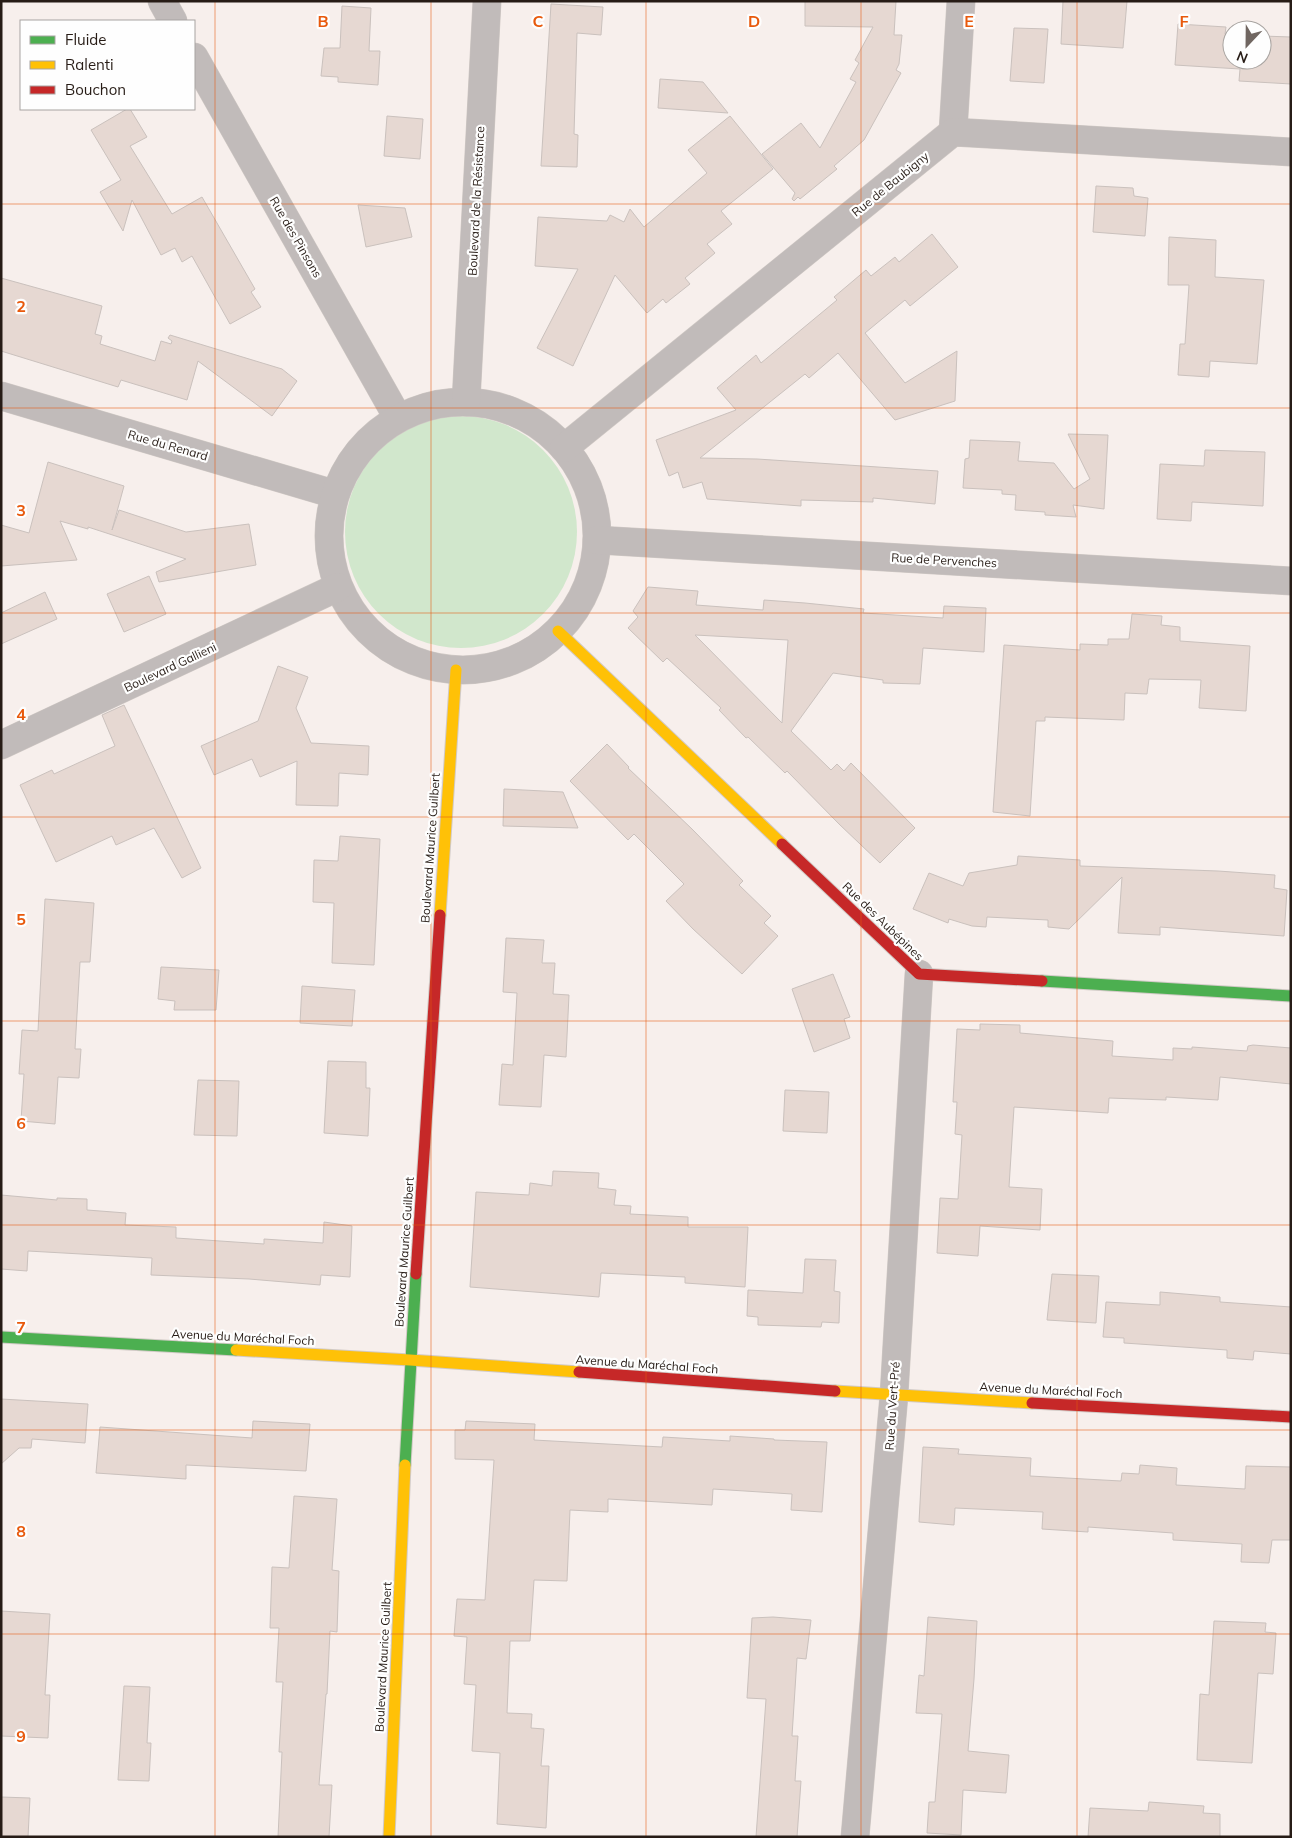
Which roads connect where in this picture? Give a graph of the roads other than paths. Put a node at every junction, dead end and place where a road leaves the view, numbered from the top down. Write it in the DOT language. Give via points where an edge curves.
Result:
graph roads {
  1 [pos="162,1"];
  2 [pos="487,1"];
  3 [pos="962,1"];
  4 [pos="172,20"];
  5 [pos="195,59"];
  6 [pos="954,132"];
  7 [pos="1291,152"];
  8 [pos="1,396"];
  9 [pos="466,402"];
  10 [pos="398,418"];
  11 [pos="564,448"];
  12 [pos="334,494"];
  13 [pos="597,540"];
  14 [pos="1291,581"];
  15 [pos="338,587"];
  16 [pos="558,631"];
  17 [pos="456,670"];
  18 [pos="1,745"];
  19 [pos="919,974"];
  20 [pos="1291,996"];
  21 [pos="1,1337"];
  22 [pos="410,1360"];
  23 [pos="894,1395"];
  24 [pos="1291,1416"];
  25 [pos="389,1837"];
  26 [pos="855,1837"];
  1 -- 4 [label="street"];
  2 -- 9 [label="street, Boulevard de la Résistance"];
  3 -- 6 [label="street"];
  5 -- 10 [label="street, Rue des Pinsons"];
  6 -- 7 [label="street"];
  6 -- 11 [label="street, Rue de Baubigny"];
  8 -- 12 [label="street, Rue du Renard"];
  9 -- 10 [label="street" via="426,406"];
  9 -- 11 [label="street" via="496,406 524,416 546,430"];
  10 -- 12 [label="street" via="359,450"];
  11 -- 13 [label="street" via="590,494 596,516"];
  12 -- 15 [label="street" via="328,540"];
  13 -- 14 [label="street, Rue de Pervenches"];
  13 -- 16 [label="street" via="586,591"];
  15 -- 17 [label="street" via="360,623 386,646 416,662"];
  15 -- 18 [label="street, Boulevard Gallieni"];
  16 -- 17 [label="street" via="534,650 505,664"];
  16 -- 19 [label="street, Rue des Aubépines"];
  17 -- 22 [label="street, Boulevard Maurice Guilbert"];
  19 -- 20 [label="street, Rue des Aubépines"];
  19 -- 23 [label="street, Rue du Vert-Pré"];
  21 -- 22 [label="street, Avenue du Maréchal Foch"];
  22 -- 23 [label="street, Avenue du Maréchal Foch"];
  22 -- 25 [label="street, Boulevard Maurice Guilbert"];
  23 -- 24 [label="street, Avenue du Maréchal Foch"];
  23 -- 26 [label="street, Rue du Vert-Pré"];
}
